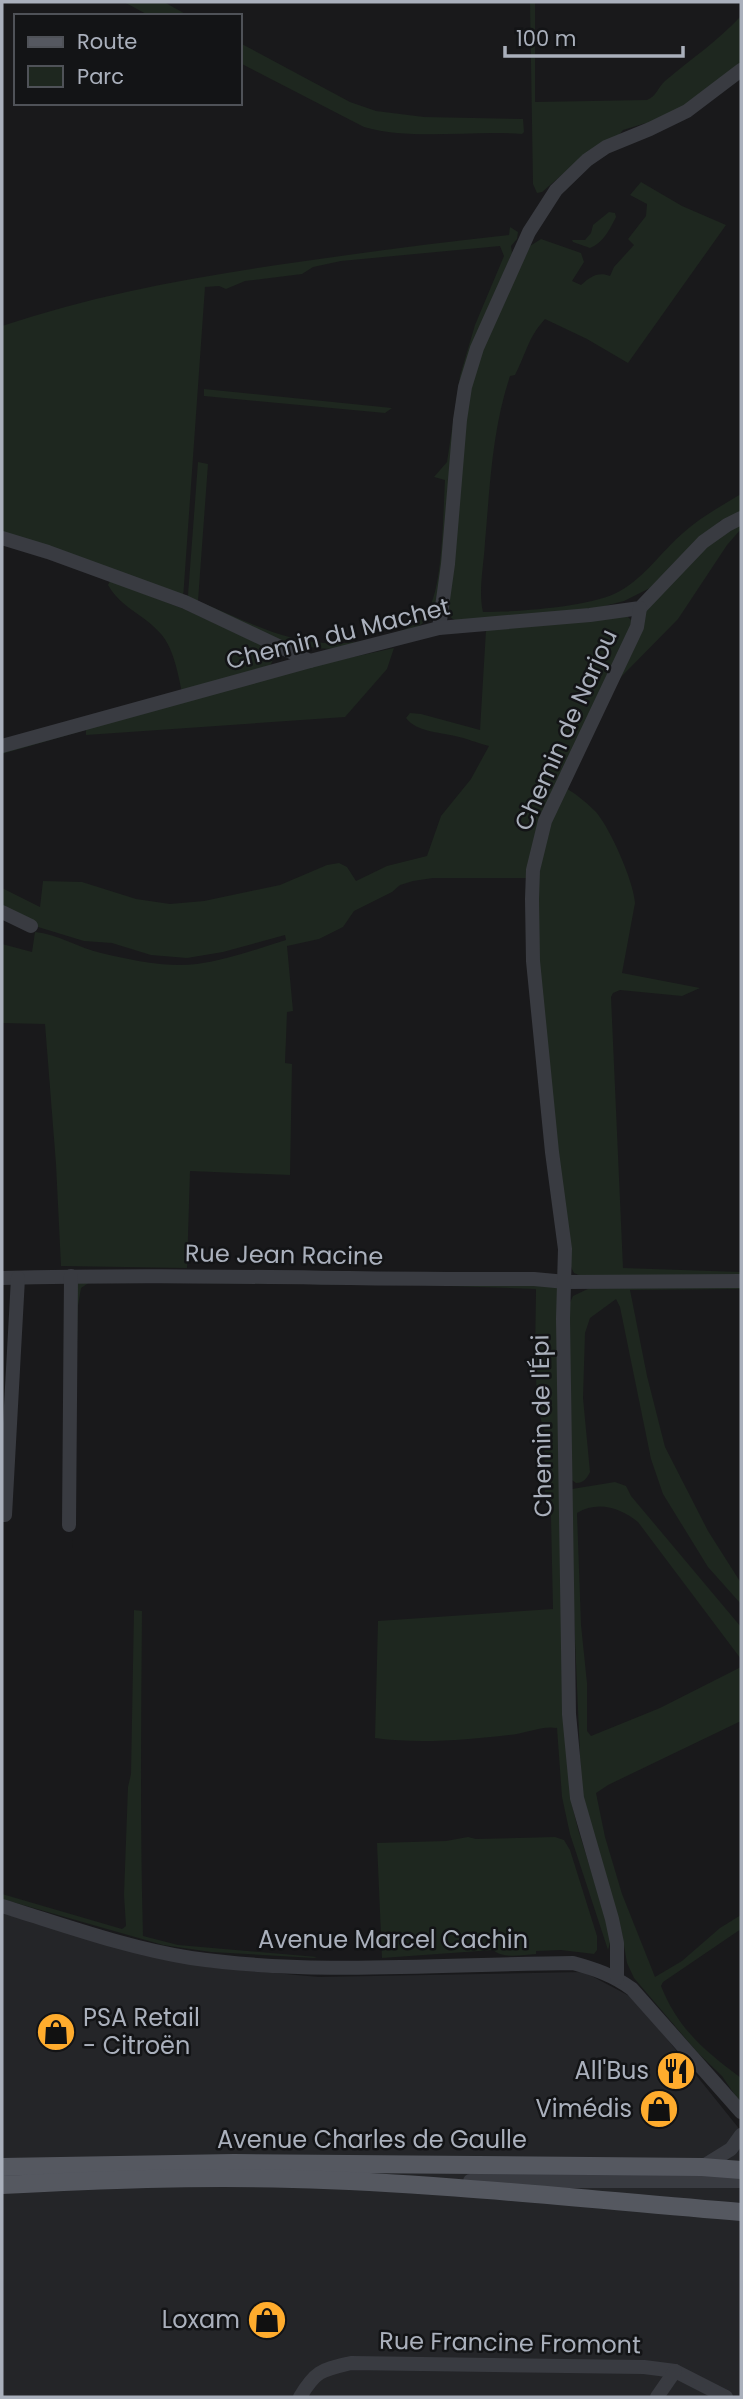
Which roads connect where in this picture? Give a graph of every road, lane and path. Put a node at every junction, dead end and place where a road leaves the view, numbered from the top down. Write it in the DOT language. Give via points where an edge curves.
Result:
graph roads {
  1 [pos="741,70"];
  2 [pos="741,518"];
  3 [pos="2,538"];
  4 [pos="640,608"];
  5 [pos="439,628"];
  6 [pos="310,661"];
  7 [pos="2,746"];
  8 [pos="533,870"];
  9 [pos="2,912"];
  10 [pos="31,926"];
  11 [pos="71,1276"];
  12 [pos="2,1278"];
  13 [pos="18,1278"];
  14 [pos="741,1281"];
  15 [pos="566,1282"];
  16 [pos="2,1515"];
  17 [pos="68,1525"];
  18 [pos="2,1906"];
  19 [pos="617,1978"];
  20 [pos="737,2108"];
  21 [pos="741,2136"];
  22 [pos="2,2167"];
  23 [pos="702,2167"];
  24 [pos="741,2169"];
  25 [pos="741,2181"];
  26 [pos="2,2185"];
  27 [pos="399,2185"];
  28 [pos="741,2212"];
  29 [pos="675,2371"];
  30 [pos="300,2397"];
  31 [pos="657,2397"];
  32 [pos="726,2397"];
  1 -- 5 [label="street" via="687,111 587,160 556,190 529,232 481,337 466,387"];
  2 -- 4 [label="street" via="703,542"];
  3 -- 6 [label="street" via="185,602"];
  4 -- 5 [label="street, Chemin du Machet"];
  4 -- 8 [label="street, Chemin de Narjou" via="637,627 545,821"];
  5 -- 6 [label="street, Chemin du Machet"];
  6 -- 7 [label="street, Chemin du Machet"];
  8 -- 15 [label="street, Chemin de l'Épi" via="533,961"];
  9 -- 10 [label="street"];
  11 -- 13 [label="street, Rue Jean Racine"];
  11 -- 15 [label="street, Rue Jean Racine"];
  11 -- 17 [label="street"];
  12 -- 13 [label="street, Rue Jean Racine"];
  13 -- 16 [label="street"];
  14 -- 15 [label="street, Rue Jean Racine"];
  15 -- 19 [label="street, Chemin de l'Épi" via="569,1714 577,1798 612,1919"];
  18 -- 19 [label="street, Avenue Marcel Cachin" via="141,1947 204,1959 296,1966 573,1963"];
  19 -- 20 [label="street, Avenue Marcel Cachin" via="651,2009"];
  20 -- 21 [label="street, Avenue Marcel Cachin"];
  21 -- 23 [label="street, Avenue Marcel Cachin" via="732,2150"];
  22 -- 23 [label="main road, Avenue Charles de Gaulle" via="247,2163"];
  23 -- 24 [label="main road, Avenue Charles de Gaulle"];
  24 -- 25 [label="street"];
  25 -- 27 [label="street, Avenue Charles de Gaulle"];
  26 -- 27 [label="main road, Avenue Charles de Gaulle" via="147,2178"];
  27 -- 28 [label="main road, Avenue Charles de Gaulle"];
  29 -- 30 [label="street, Rue Francine Fromont" via="351,2363 321,2370"];
  29 -- 31 [label="street"];
  29 -- 32 [label="street, Rue Francine Fromont"];
}
